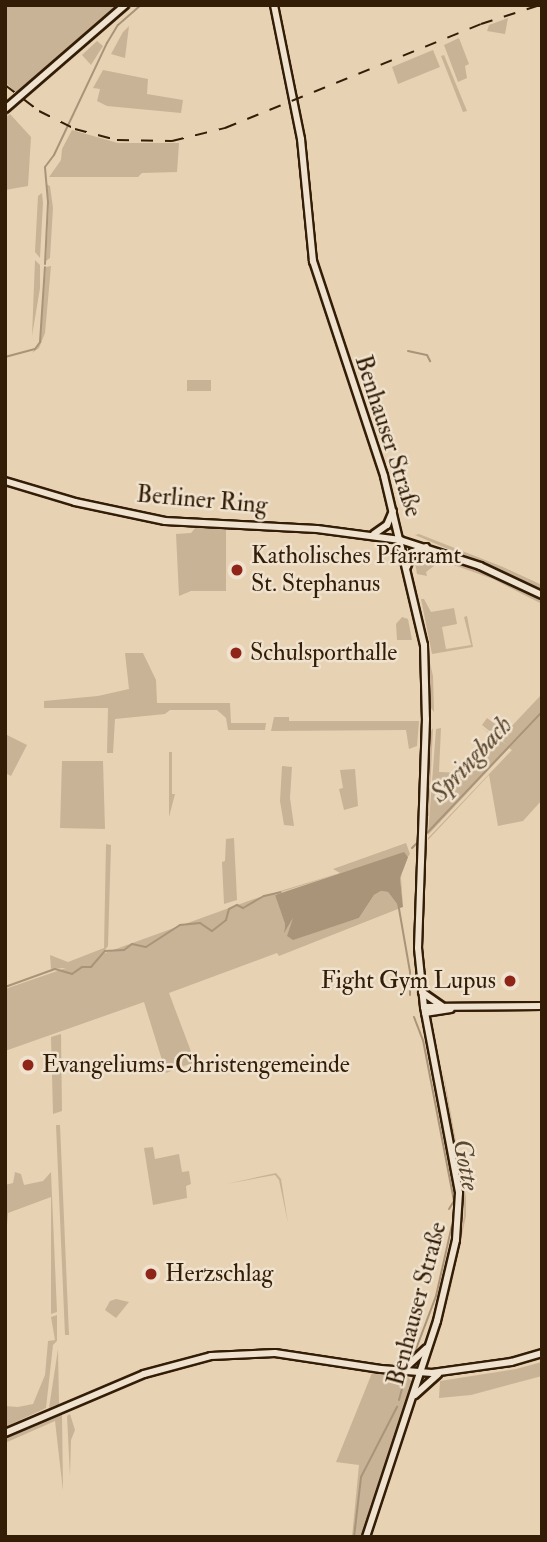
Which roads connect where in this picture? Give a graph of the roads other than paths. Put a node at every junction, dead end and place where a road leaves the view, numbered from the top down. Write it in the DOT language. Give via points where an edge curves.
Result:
graph roads {
  1 [pos="125,5"];
  2 [pos="274,5"];
  3 [pos="5,109"];
  4 [pos="5,481"];
  5 [pos="393,510"];
  6 [pos="372,534"];
  7 [pos="400,540"];
  8 [pos="427,547"];
  9 [pos="406,569"];
  10 [pos="542,595"];
  11 [pos="422,991"];
  12 [pos="542,1006"];
  13 [pos="425,1010"];
  14 [pos="442,1010"];
  15 [pos="429,1031"];
  16 [pos="430,1344"];
  17 [pos="542,1353"];
  18 [pos="402,1371"];
  19 [pos="421,1372"];
  20 [pos="441,1373"];
  21 [pos="412,1399"];
  22 [pos="5,1433"];
  23 [pos="366,1537"];
  1 -- 3 [label="main road"];
  2 -- 5 [label="main road, Benhauser Straße" via="301,139 313,261"];
  4 -- 6 [label="main road, Berliner Ring" via="165,521"];
  5 -- 6 [label="main road" via="387,525"];
  5 -- 7 [label="main road, Benhauser Straße"];
  6 -- 7 [label="main road, Berliner Ring"];
  7 -- 8 [label="main road, Berliner Ring"];
  7 -- 9 [label="main road, Benhauser Straße"];
  8 -- 9 [label="main road" via="411,554"];
  8 -- 10 [label="main road, Berliner Ring"];
  9 -- 11 [label="main road, Benhauser Straße" via="424,645 426,677 418,933"];
  11 -- 13 [label="main road, Benhauser Straße"];
  11 -- 14 [label="main road"];
  12 -- 14 [label="main road"];
  13 -- 14 [label="main road"];
  13 -- 15 [label="main road, Benhauser Straße"];
  14 -- 15 [label="main road"];
  15 -- 16 [label="main road, Benhauser Straße" via="460,1217"];
  16 -- 18 [label="main road"];
  16 -- 19 [label="main road, Benhauser Straße"];
  17 -- 20 [label="main road"];
  18 -- 19 [label="main road"];
  18 -- 22 [label="main road" via="275,1353 232,1354 162,1368"];
  19 -- 20 [label="main road"];
  19 -- 21 [label="main road, Benhauser Straße"];
  20 -- 21 [label="main road"];
  21 -- 23 [label="main road, Benhauser Straße"];
}
